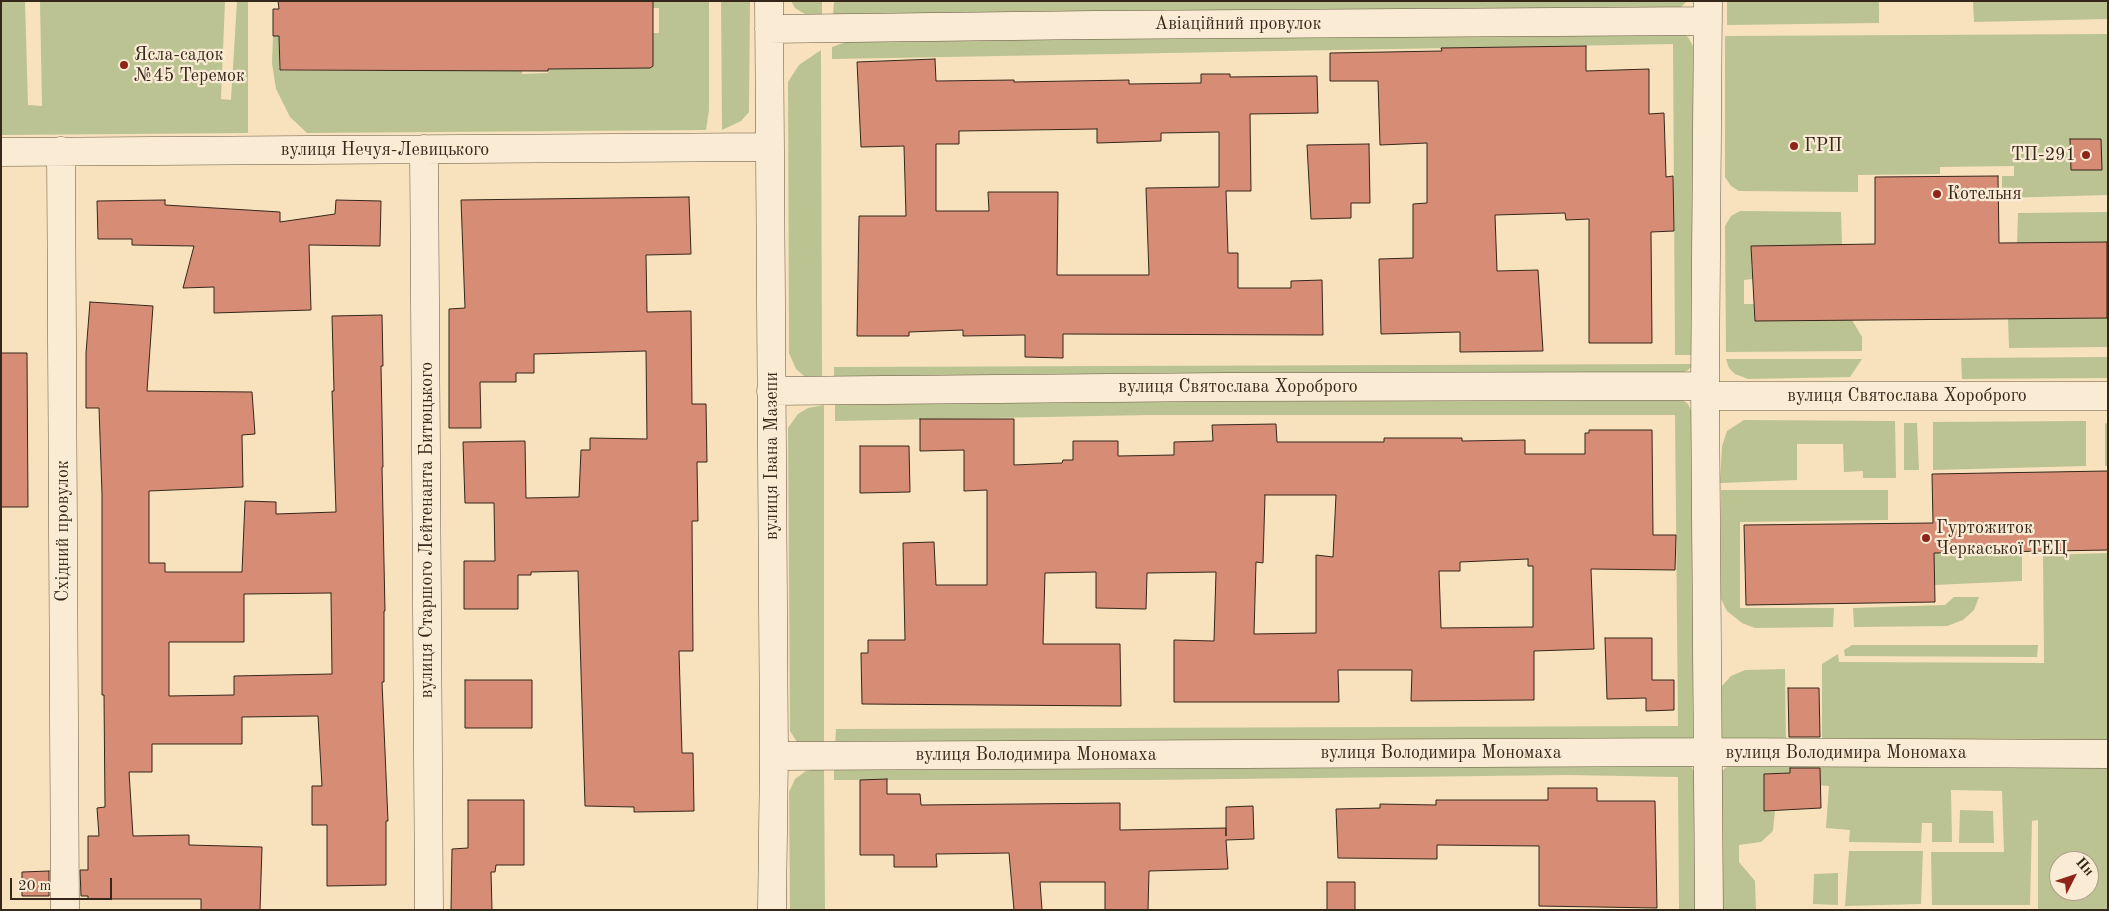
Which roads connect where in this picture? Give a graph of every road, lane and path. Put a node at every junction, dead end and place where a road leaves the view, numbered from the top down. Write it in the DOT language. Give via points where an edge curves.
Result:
graph roads {
  1 [pos="769,1"];
  2 [pos="1708,11"];
  3 [pos="769,29"];
  4 [pos="769,147"];
  5 [pos="424,149"];
  6 [pos="60,151"];
  7 [pos="1,152"];
  8 [pos="771,391"];
  9 [pos="1705,391"];
  10 [pos="2108,396"];
  11 [pos="1709,752"];
  12 [pos="2108,754"];
  13 [pos="774,756"];
  14 [pos="65,910"];
  15 [pos="429,910"];
  16 [pos="772,910"];
  17 [pos="1709,910"];
  1 -- 3 [label="street, вулиця Івана Мазепи"];
  2 -- 3 [label="street, Авіаційний провулок"];
  2 -- 9 [label="street"];
  3 -- 4 [label="street, вулиця Івана Мазепи"];
  4 -- 5 [label="street, вулиця Нечуя-Левицького"];
  4 -- 8 [label="street, вулиця Івана Мазепи"];
  5 -- 6 [label="street, вулиця Нечуя-Левицького"];
  5 -- 15 [label="street, вулиця Старшого Лейтенанта Битюцького"];
  6 -- 7 [label="street, вулиця Нечуя-Левицького"];
  6 -- 14 [label="street, Східний провулок"];
  8 -- 9 [label="street, вулиця Святослава Хороброго" via="1224,386"];
  8 -- 13 [label="street, вулиця Івана Мазепи"];
  9 -- 10 [label="street, вулиця Святослава Хороброго"];
  9 -- 11 [label="street"];
  11 -- 12 [label="street, вулиця Володимира Мономаха"];
  11 -- 13 [label="street, вулиця Володимира Мономаха"];
  11 -- 17 [label="street"];
  13 -- 16 [label="street, вулиця Івана Мазепи"];
}
